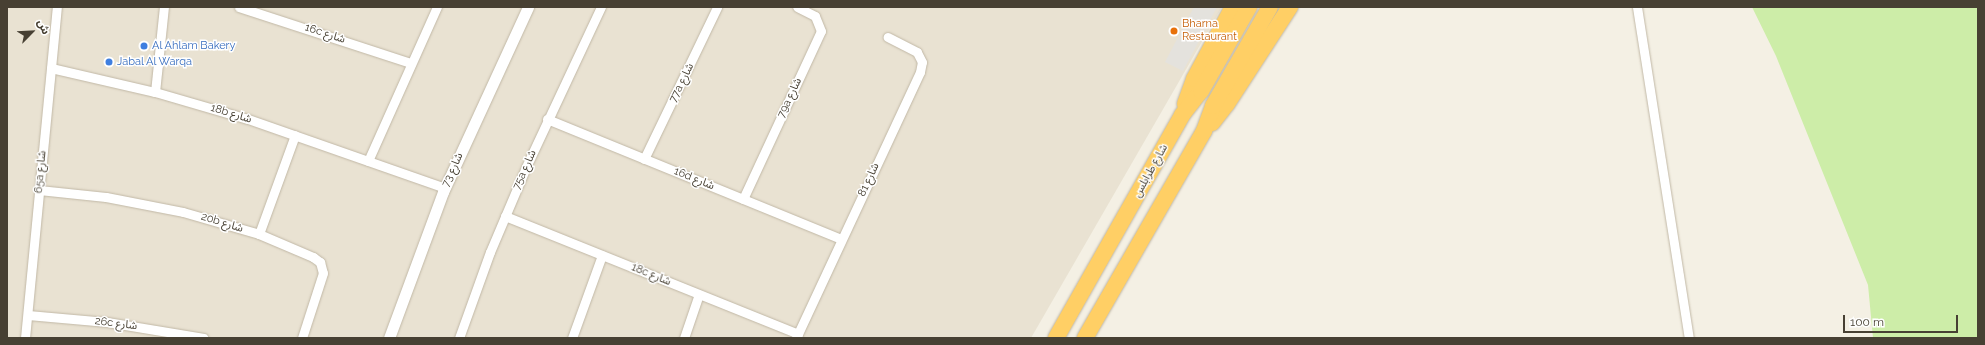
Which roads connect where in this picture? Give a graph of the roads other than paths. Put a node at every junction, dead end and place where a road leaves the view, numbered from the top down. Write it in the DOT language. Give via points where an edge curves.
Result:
graph roads {
  1 [pos="56,7"];
  2 [pos="164,7"];
  3 [pos="239,7"];
  4 [pos="437,7"];
  5 [pos="528,7"];
  6 [pos="601,7"];
  7 [pos="717,7"];
  8 [pos="797,7"];
  9 [pos="1233,7"];
  10 [pos="1249,7"];
  11 [pos="1270,7"];
  12 [pos="1290,7"];
  13 [pos="1637,7"];
  14 [pos="888,37"];
  15 [pos="410,63"];
  16 [pos="51,68"];
  17 [pos="155,92"];
  18 [pos="1182,115"];
  19 [pos="547,119"];
  20 [pos="1204,131"];
  21 [pos="295,135"];
  22 [pos="644,159"];
  23 [pos="368,161"];
  24 [pos="39,190"];
  25 [pos="444,190"];
  26 [pos="743,199"];
  27 [pos="505,216"];
  28 [pos="258,234"];
  29 [pos="841,238"];
  30 [pos="602,255"];
  31 [pos="699,294"];
  32 [pos="28,315"];
  33 [pos="797,336"];
  34 [pos="25,338"];
  35 [pos="204,338"];
  36 [pos="302,338"];
  37 [pos="389,338"];
  38 [pos="459,338"];
  39 [pos="572,338"];
  40 [pos="684,338"];
  41 [pos="1056,338"];
  42 [pos="1085,338"];
  43 [pos="1690,338"];
  1 -- 16 [label="street, 65a شارع"];
  2 -- 17 [label="street"];
  3 -- 15 [label="street, 16c شارع"];
  4 -- 15 [label="street"];
  5 -- 25 [label="street, شارع 73"];
  6 -- 19 [label="street, 75a شارع"];
  7 -- 22 [label="street, 77a شارع"];
  8 -- 26 [label="street, 79a شارع" via="815,16 821,31"];
  9 -- 18 [label="highway" via="1194,79"];
  10 -- 18 [label="highway, شارع طرابلس" via="1201,91"];
  11 -- 20 [label="highway" via="1213,106"];
  12 -- 20 [label="highway" via="1227,104"];
  13 -- 43 [label="street"];
  14 -- 29 [label="street, شارع 81" via="917,52 922,67"];
  15 -- 23 [label="street"];
  16 -- 17 [label="street, 18b شارع"];
  16 -- 24 [label="street, 65a شارع"];
  17 -- 21 [label="street, 18b شارع"];
  18 -- 41 [label="highway, شارع طرابلس"];
  19 -- 22 [label="street, 16d شارع"];
  19 -- 27 [label="street, 75a شارع"];
  20 -- 42 [label="highway"];
  21 -- 23 [label="street, 18b شارع"];
  21 -- 28 [label="street"];
  22 -- 26 [label="street, 16d شارع"];
  23 -- 25 [label="street, 18b شارع"];
  24 -- 28 [label="street, 20b شارع" via="150,204"];
  24 -- 32 [label="street, 65a شارع"];
  25 -- 37 [label="street, شارع 73"];
  26 -- 29 [label="street, 16d شارع"];
  27 -- 30 [label="street, 18c شارع"];
  27 -- 38 [label="street, 75a شارع"];
  28 -- 36 [label="street, 20b شارع" via="313,257 322,265 322,277"];
  29 -- 33 [label="street, شارع 81"];
  30 -- 31 [label="street, 18c شارع"];
  30 -- 39 [label="street"];
  31 -- 33 [label="street, 18c شارع"];
  31 -- 40 [label="street"];
  32 -- 34 [label="street, 65a شارع"];
  32 -- 35 [label="street, 26c شارع" via="107,322"];
}
